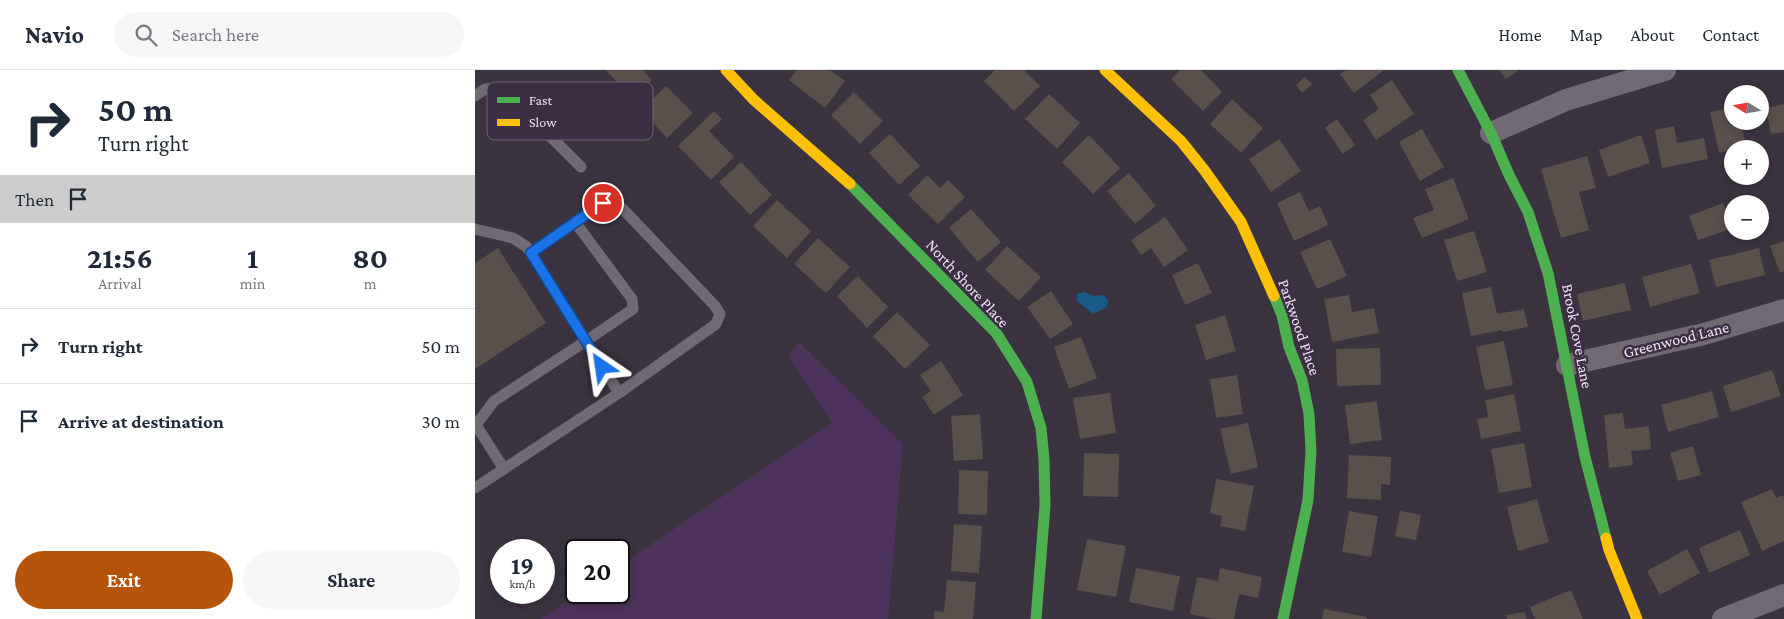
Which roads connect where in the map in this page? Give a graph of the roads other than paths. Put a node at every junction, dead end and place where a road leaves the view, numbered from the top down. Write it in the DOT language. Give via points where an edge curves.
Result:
graph roads {
  1 [pos="726,70"];
  2 [pos="1105,70"];
  3 [pos="1458,70"];
  4 [pos="1665,70"];
  5 [pos="487,89"];
  6 [pos="475,96"];
  7 [pos="1491,133"];
  8 [pos="553,140"];
  9 [pos="581,166"];
  10 [pos="575,222"];
  11 [pos="475,229"];
  12 [pos="531,253"];
  13 [pos="1784,310"];
  14 [pos="586,341"];
  15 [pos="1567,365"];
  16 [pos="619,393"];
  17 [pos="504,469"];
  18 [pos="475,488"];
  19 [pos="1784,595"];
  20 [pos="1036,619"];
  21 [pos="1283,619"];
  22 [pos="1637,619"];
  23 [pos="1723,619"];
  1 -- 20 [label="street, North Shore Place" via="754,100 855,188 997,334 1027,382 1041,428 1044,459 1045,506"];
  2 -- 21 [label="street, Parkwood Place" via="1181,142 1205,171 1241,222 1282,315 1289,347 1302,380 1309,414 1311,451 1308,500"];
  3 -- 7 [label="street, Brook Cove Lane"];
  4 -- 7 [label="street" via="1566,100"];
  5 -- 6 [label="lane"];
  7 -- 15 [label="street, Brook Cove Lane" via="1528,212 1548,274"];
  8 -- 9 [label="lane"];
  10 -- 12 [label="lane"];
  10 -- 14 [label="lane" via="632,299 633,309"];
  10 -- 16 [label="lane" via="603,203 622,208 720,314 716,324"];
  11 -- 12 [label="lane" via="513,238"];
  12 -- 14 [label="lane"];
  13 -- 15 [label="street, Greenwood Lane" via="1704,334"];
  14 -- 16 [label="lane"];
  14 -- 17 [label="lane" via="494,401 476,425"];
  15 -- 22 [label="street, Brook Cove Lane" via="1585,457 1609,550"];
  16 -- 17 [label="lane"];
  17 -- 18 [label="lane"];
  19 -- 23 [label="street"];
}
